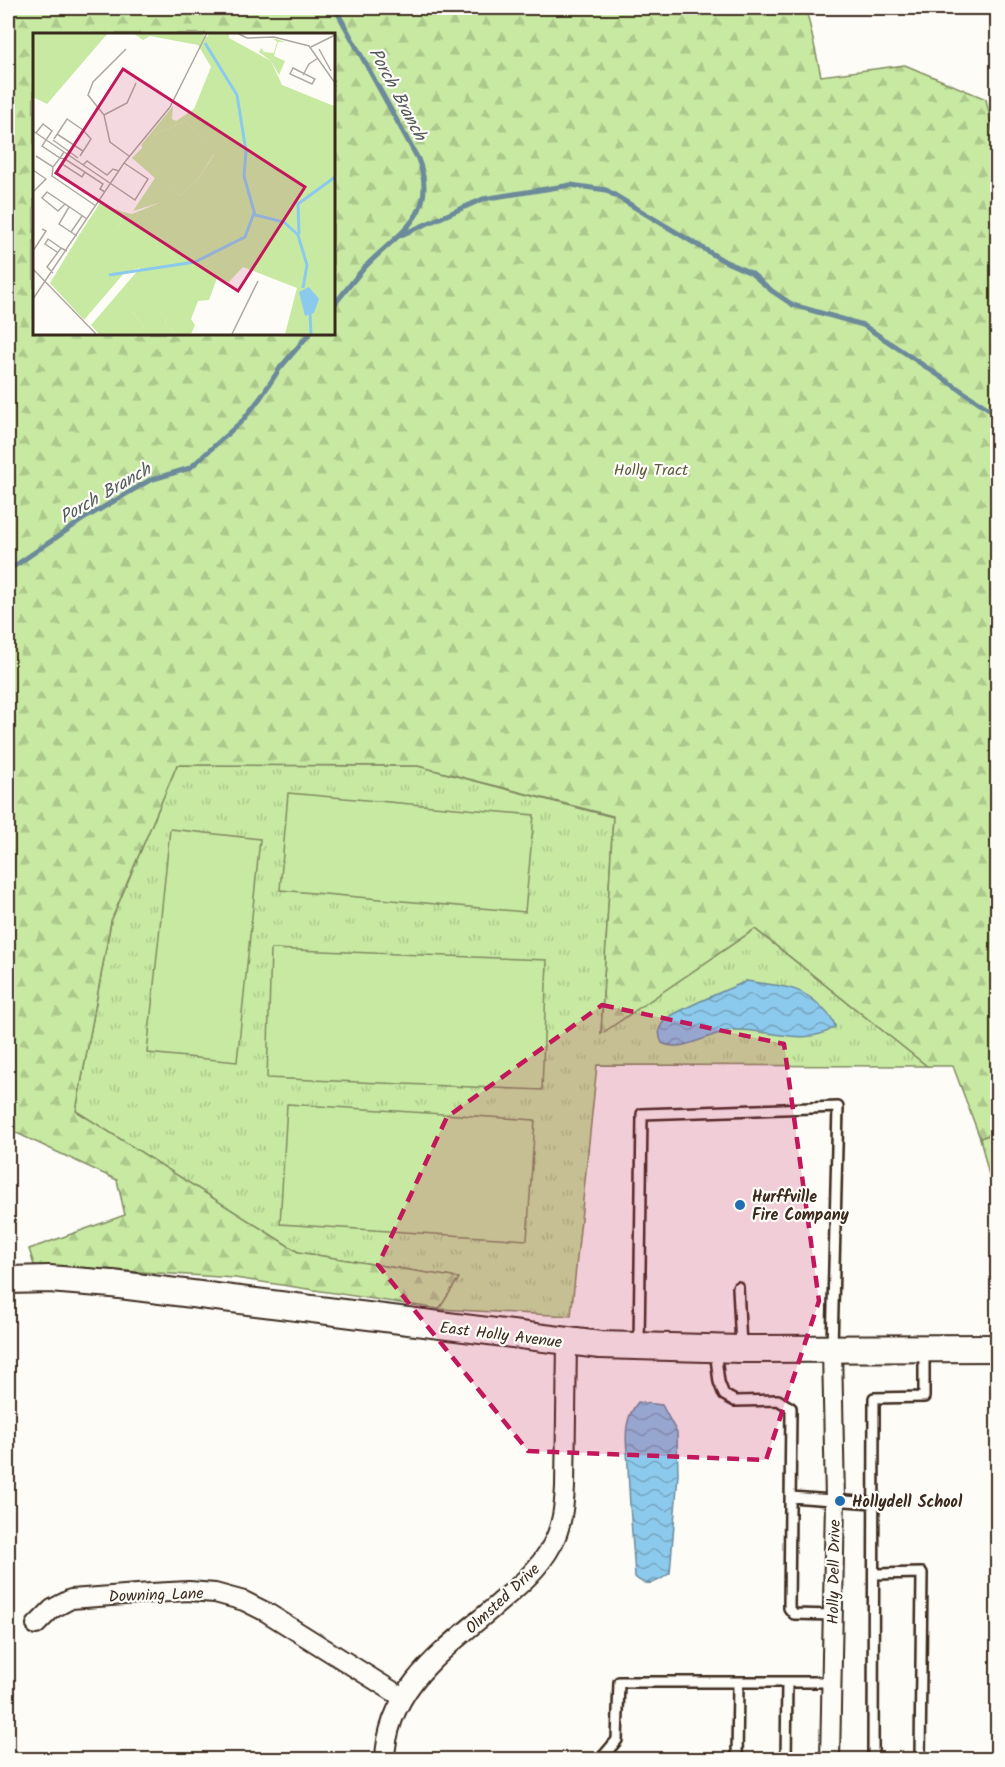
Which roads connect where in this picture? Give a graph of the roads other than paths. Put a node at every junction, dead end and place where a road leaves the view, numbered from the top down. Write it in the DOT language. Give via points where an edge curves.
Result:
graph roads {
  1 [pos="8,1280"];
  2 [pos="738,1287"];
  3 [pos="567,1342"];
  4 [pos="639,1347"];
  5 [pos="715,1348"];
  6 [pos="741,1348"];
  7 [pos="924,1348"];
  8 [pos="998,1348"];
  9 [pos="832,1349"];
  10 [pos="791,1497"];
  11 [pos="835,1501"];
  12 [pos="873,1503"];
  13 [pos="874,1574"];
  14 [pos="833,1614"];
  15 [pos="36,1625"];
  16 [pos="738,1682"];
  17 [pos="787,1682"];
  18 [pos="832,1682"];
  19 [pos="402,1697"];
  20 [pos="385,1760"];
  21 [pos="600,1760"];
  22 [pos="736,1760"];
  23 [pos="786,1760"];
  24 [pos="830,1760"];
  25 [pos="873,1760"];
  26 [pos="920,1760"];
  1 -- 3 [label="street, East Holly Avenue" via="112,1284"];
  2 -- 6 [label="lane"];
  3 -- 4 [label="street, East Holly Avenue"];
  3 -- 19 [label="street, Olmsted Drive" via="566,1487 555,1540 525,1580 423,1671"];
  4 -- 5 [label="street, East Holly Avenue"];
  4 -- 9 [label="lane" via="642,1114 838,1107"];
  5 -- 6 [label="street, East Holly Avenue"];
  5 -- 10 [label="lane" via="724,1395 735,1401 778,1400 791,1408"];
  6 -- 9 [label="street, East Holly Avenue"];
  7 -- 8 [label="street, East Holly Avenue"];
  7 -- 9 [label="street, East Holly Avenue"];
  7 -- 12 [label="lane" via="924,1397 874,1398"];
  9 -- 11 [label="street, Holly Dell Drive"];
  10 -- 11 [label="lane"];
  10 -- 14 [label="lane" via="789,1608 794,1614"];
  11 -- 12 [label="lane"];
  11 -- 14 [label="street, Holly Dell Drive"];
  12 -- 13 [label="lane"];
  13 -- 25 [label="lane"];
  13 -- 26 [label="lane" via="922,1573"];
  14 -- 18 [label="street, Holly Dell Drive"];
  15 -- 19 [label="street, Downing Lane" via="52,1609 71,1599 189,1591 215,1593 266,1612"];
  16 -- 17 [label="lane"];
  16 -- 21 [label="lane" via="619,1682 617,1740"];
  16 -- 22 [label="lane"];
  17 -- 18 [label="lane"];
  17 -- 23 [label="lane"];
  18 -- 24 [label="street, Holly Dell Drive"];
  19 -- 20 [label="street, Olmsted Drive" via="390,1723"];
}
